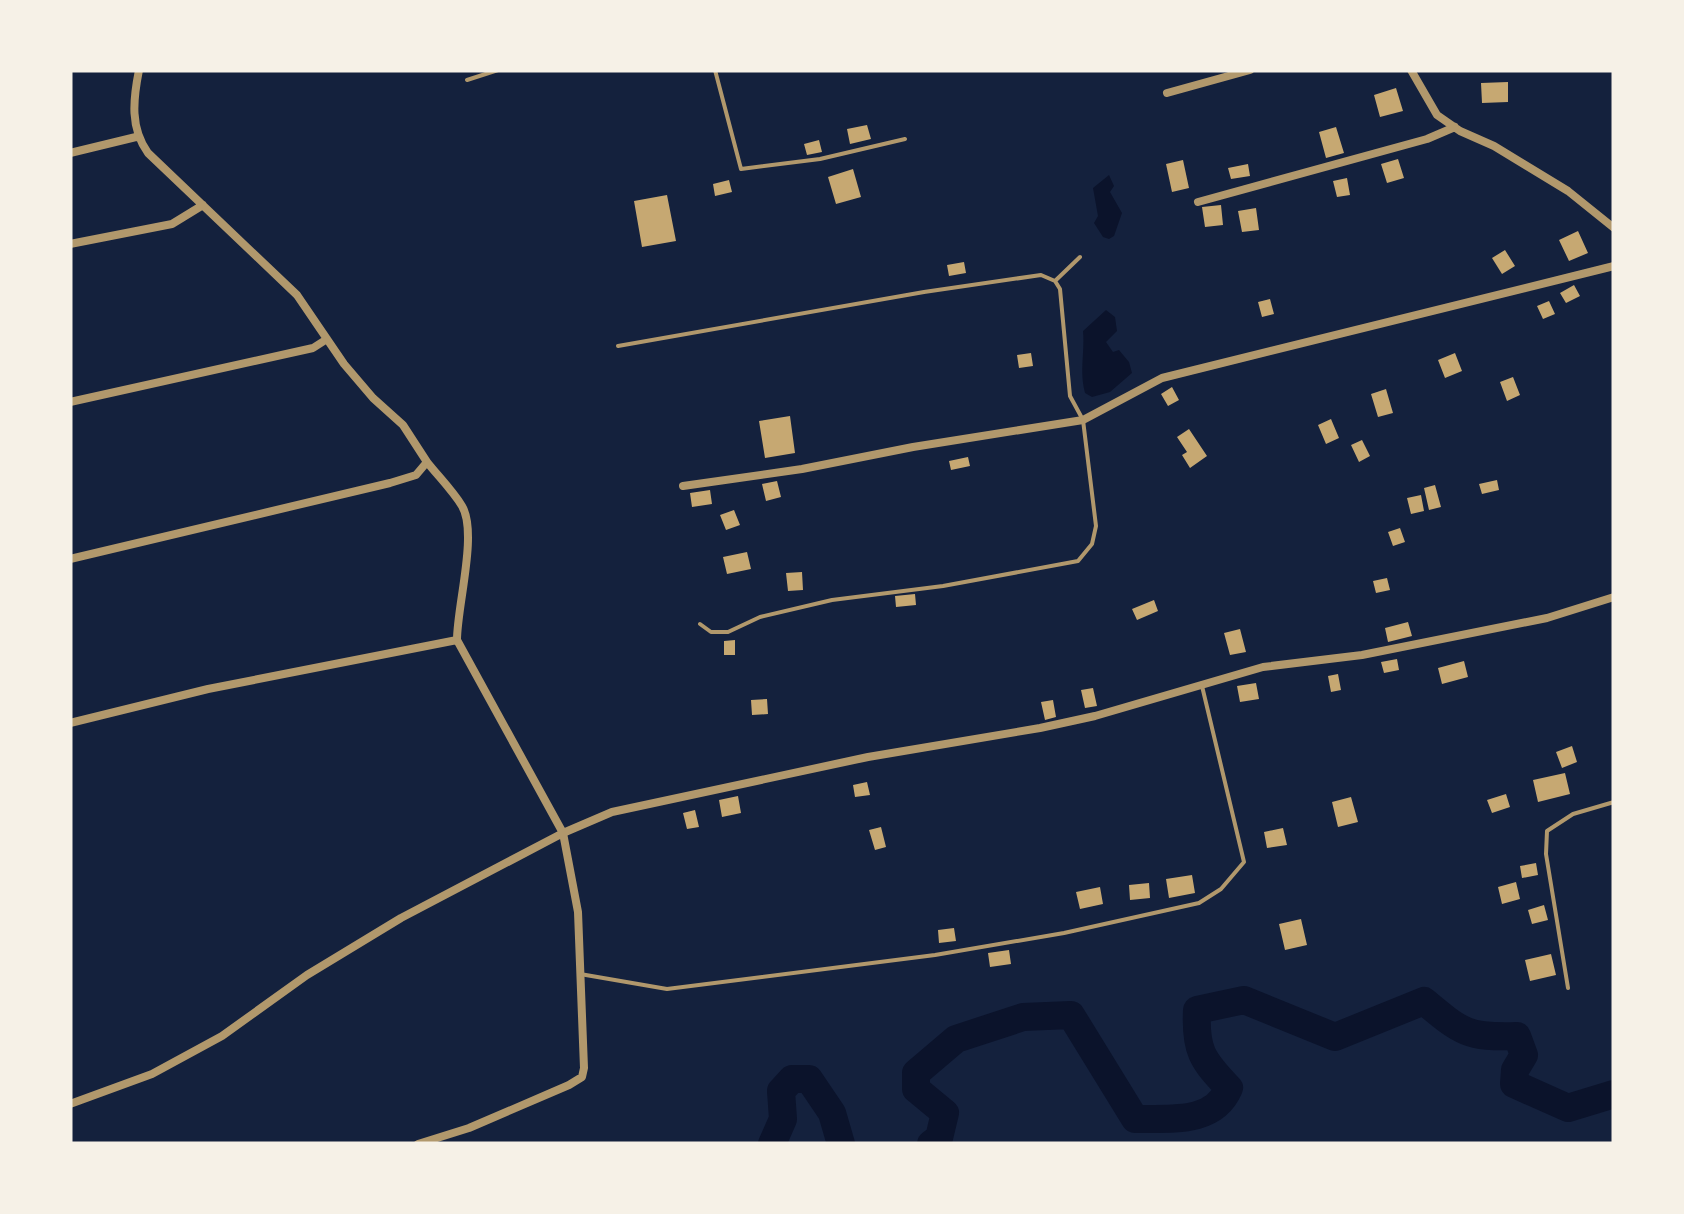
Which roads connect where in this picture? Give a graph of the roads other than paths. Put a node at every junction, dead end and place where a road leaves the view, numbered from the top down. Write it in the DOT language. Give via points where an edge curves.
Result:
graph roads {
  1 [pos="138,70"];
  2 [pos="498,70"];
  3 [pos="715,70"];
  4 [pos="1250,70"];
  5 [pos="1411,70"];
  6 [pos="467,80"];
  7 [pos="1167,93"];
  8 [pos="1454,127"];
  9 [pos="136,137"];
  10 [pos="905,139"];
  11 [pos="70,153"];
  12 [pos="1198,202"];
  13 [pos="203,205"];
  14 [pos="1614,228"];
  15 [pos="70,244"];
  16 [pos="1080,257"];
  17 [pos="1614,266"];
  18 [pos="1055,281"];
  19 [pos="326,338"];
  20 [pos="618,346"];
  21 [pos="70,402"];
  22 [pos="1083,420"];
  23 [pos="427,462"];
  24 [pos="684,486"];
  25 [pos="70,559"];
  26 [pos="1614,597"];
  27 [pos="700,624"];
  28 [pos="457,640"];
  29 [pos="1202,686"];
  30 [pos="70,723"];
  31 [pos="1614,802"];
  32 [pos="564,833"];
  33 [pos="580,974"];
  34 [pos="1568,988"];
  35 [pos="70,1104"];
  36 [pos="418,1144"];
  1 -- 9 [label="street"];
  2 -- 6 [label="lane"];
  3 -- 10 [label="lane" via="741,169"];
  4 -- 7 [label="street"];
  5 -- 8 [label="street" via="1437,114"];
  8 -- 12 [label="street"];
  8 -- 14 [label="street" via="1568,191"];
  9 -- 11 [label="street"];
  9 -- 13 [label="street"];
  13 -- 15 [label="street" via="172,224"];
  13 -- 19 [label="street" via="297,295"];
  16 -- 18 [label="lane"];
  17 -- 22 [label="street" via="1162,378"];
  18 -- 20 [label="lane" via="1041,275 944,289"];
  18 -- 22 [label="lane" via="1070,396"];
  19 -- 21 [label="street" via="313,348"];
  19 -- 23 [label="street"];
  22 -- 24 [label="street"];
  22 -- 27 [label="lane" via="1096,526 1078,561 832,600 728,632"];
  23 -- 25 [label="street" via="416,476"];
  23 -- 28 [label="street" via="464,509 469,543"];
  26 -- 29 [label="street" via="1547,618 1263,667"];
  28 -- 30 [label="street"];
  28 -- 32 [label="street"];
  29 -- 32 [label="street" via="1040,728 868,756 612,812"];
  29 -- 33 [label="lane" via="1244,862 1199,903 953,952 686,987"];
  31 -- 34 [label="lane" via="1573,814 1548,831"];
  32 -- 33 [label="street" via="578,912"];
  32 -- 35 [label="street" via="386,928 222,1036 152,1074"];
  33 -- 36 [label="street" via="582,1077"];
}
